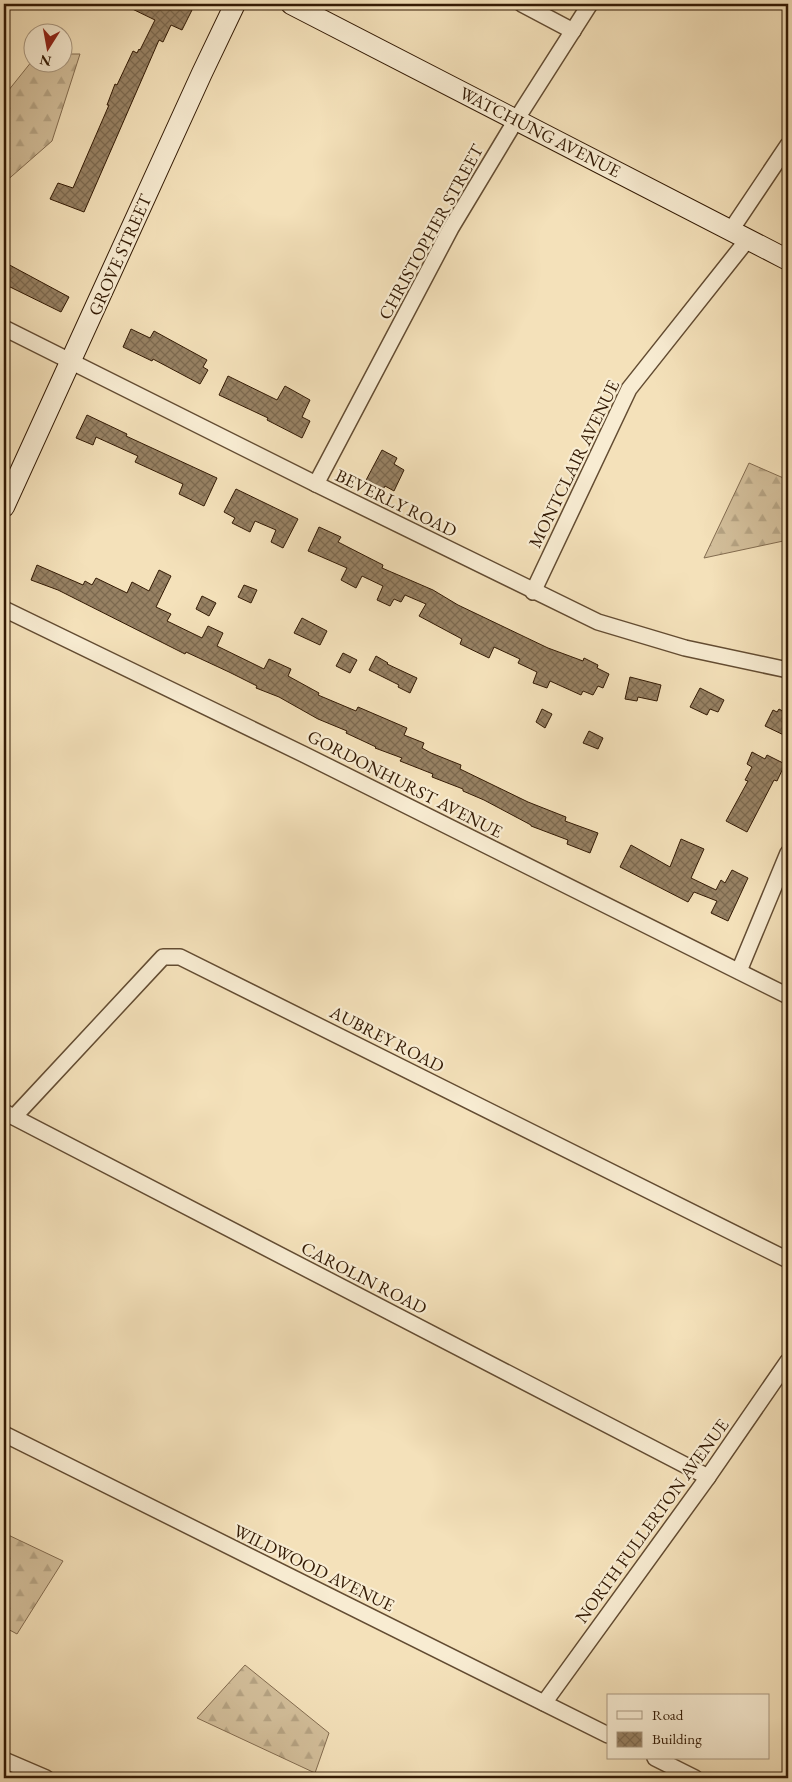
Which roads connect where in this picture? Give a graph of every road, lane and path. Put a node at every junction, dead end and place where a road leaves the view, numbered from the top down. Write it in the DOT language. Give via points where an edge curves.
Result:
graph roads {
  1 [pos="235,4"];
  2 [pos="291,4"];
  3 [pos="522,4"];
  4 [pos="590,4"];
  5 [pos="573,31"];
  6 [pos="516,120"];
  7 [pos="788,145"];
  8 [pos="740,235"];
  9 [pos="788,260"];
  10 [pos="4,328"];
  11 [pos="72,361"];
  12 [pos="316,484"];
  13 [pos="4,507"];
  14 [pos="533,592"];
  15 [pos="4,609"];
  16 [pos="788,670"];
  17 [pos="788,853"];
  18 [pos="739,971"];
  19 [pos="788,996"];
  20 [pos="9,1115"];
  21 [pos="788,1260"];
  22 [pos="788,1361"];
  23 [pos="4,1434"];
  24 [pos="708,1477"];
  25 [pos="544,1703"];
  26 [pos="607,1734"];
  27 [pos="4,1760"];
  28 [pos="659,1760"];
  29 [pos="46,1778"];
  30 [pos="695,1778"];
  1 -- 11 [label="main road, GROVE STREET"];
  2 -- 6 [label="main road, WATCHUNG AVENUE"];
  3 -- 5 [label="street"];
  4 -- 5 [label="street, CHRISTOPHER STREET"];
  5 -- 6 [label="street, CHRISTOPHER STREET"];
  6 -- 8 [label="main road, WATCHUNG AVENUE"];
  6 -- 12 [label="street, CHRISTOPHER STREET" via="451,228"];
  7 -- 8 [label="street, MONTCLAIR AVENUE"];
  8 -- 9 [label="main road, WATCHUNG AVENUE"];
  8 -- 14 [label="street, MONTCLAIR AVENUE" via="628,389"];
  10 -- 11 [label="street, BEVERLY ROAD"];
  11 -- 12 [label="street, BEVERLY ROAD"];
  11 -- 13 [label="main road, GROVE STREET"];
  12 -- 14 [label="street, BEVERLY ROAD"];
  14 -- 16 [label="street, BEVERLY ROAD" via="598,622 685,648"];
  15 -- 18 [label="street, GORDONHURST AVENUE"];
  17 -- 18 [label="street"];
  18 -- 19 [label="street, GORDONHURST AVENUE"];
  20 -- 21 [label="street, AUBREY ROAD" via="163,957 180,957"];
  20 -- 24 [label="street, CAROLIN ROAD"];
  22 -- 24 [label="street, NORTH FULLERTON AVENUE"];
  23 -- 25 [label="street, WILDWOOD AVENUE"];
  24 -- 25 [label="street, NORTH FULLERTON AVENUE"];
  25 -- 26 [label="street, WILDWOOD AVENUE"];
  27 -- 29 [label="street"];
  28 -- 30 [label="street"];
}
